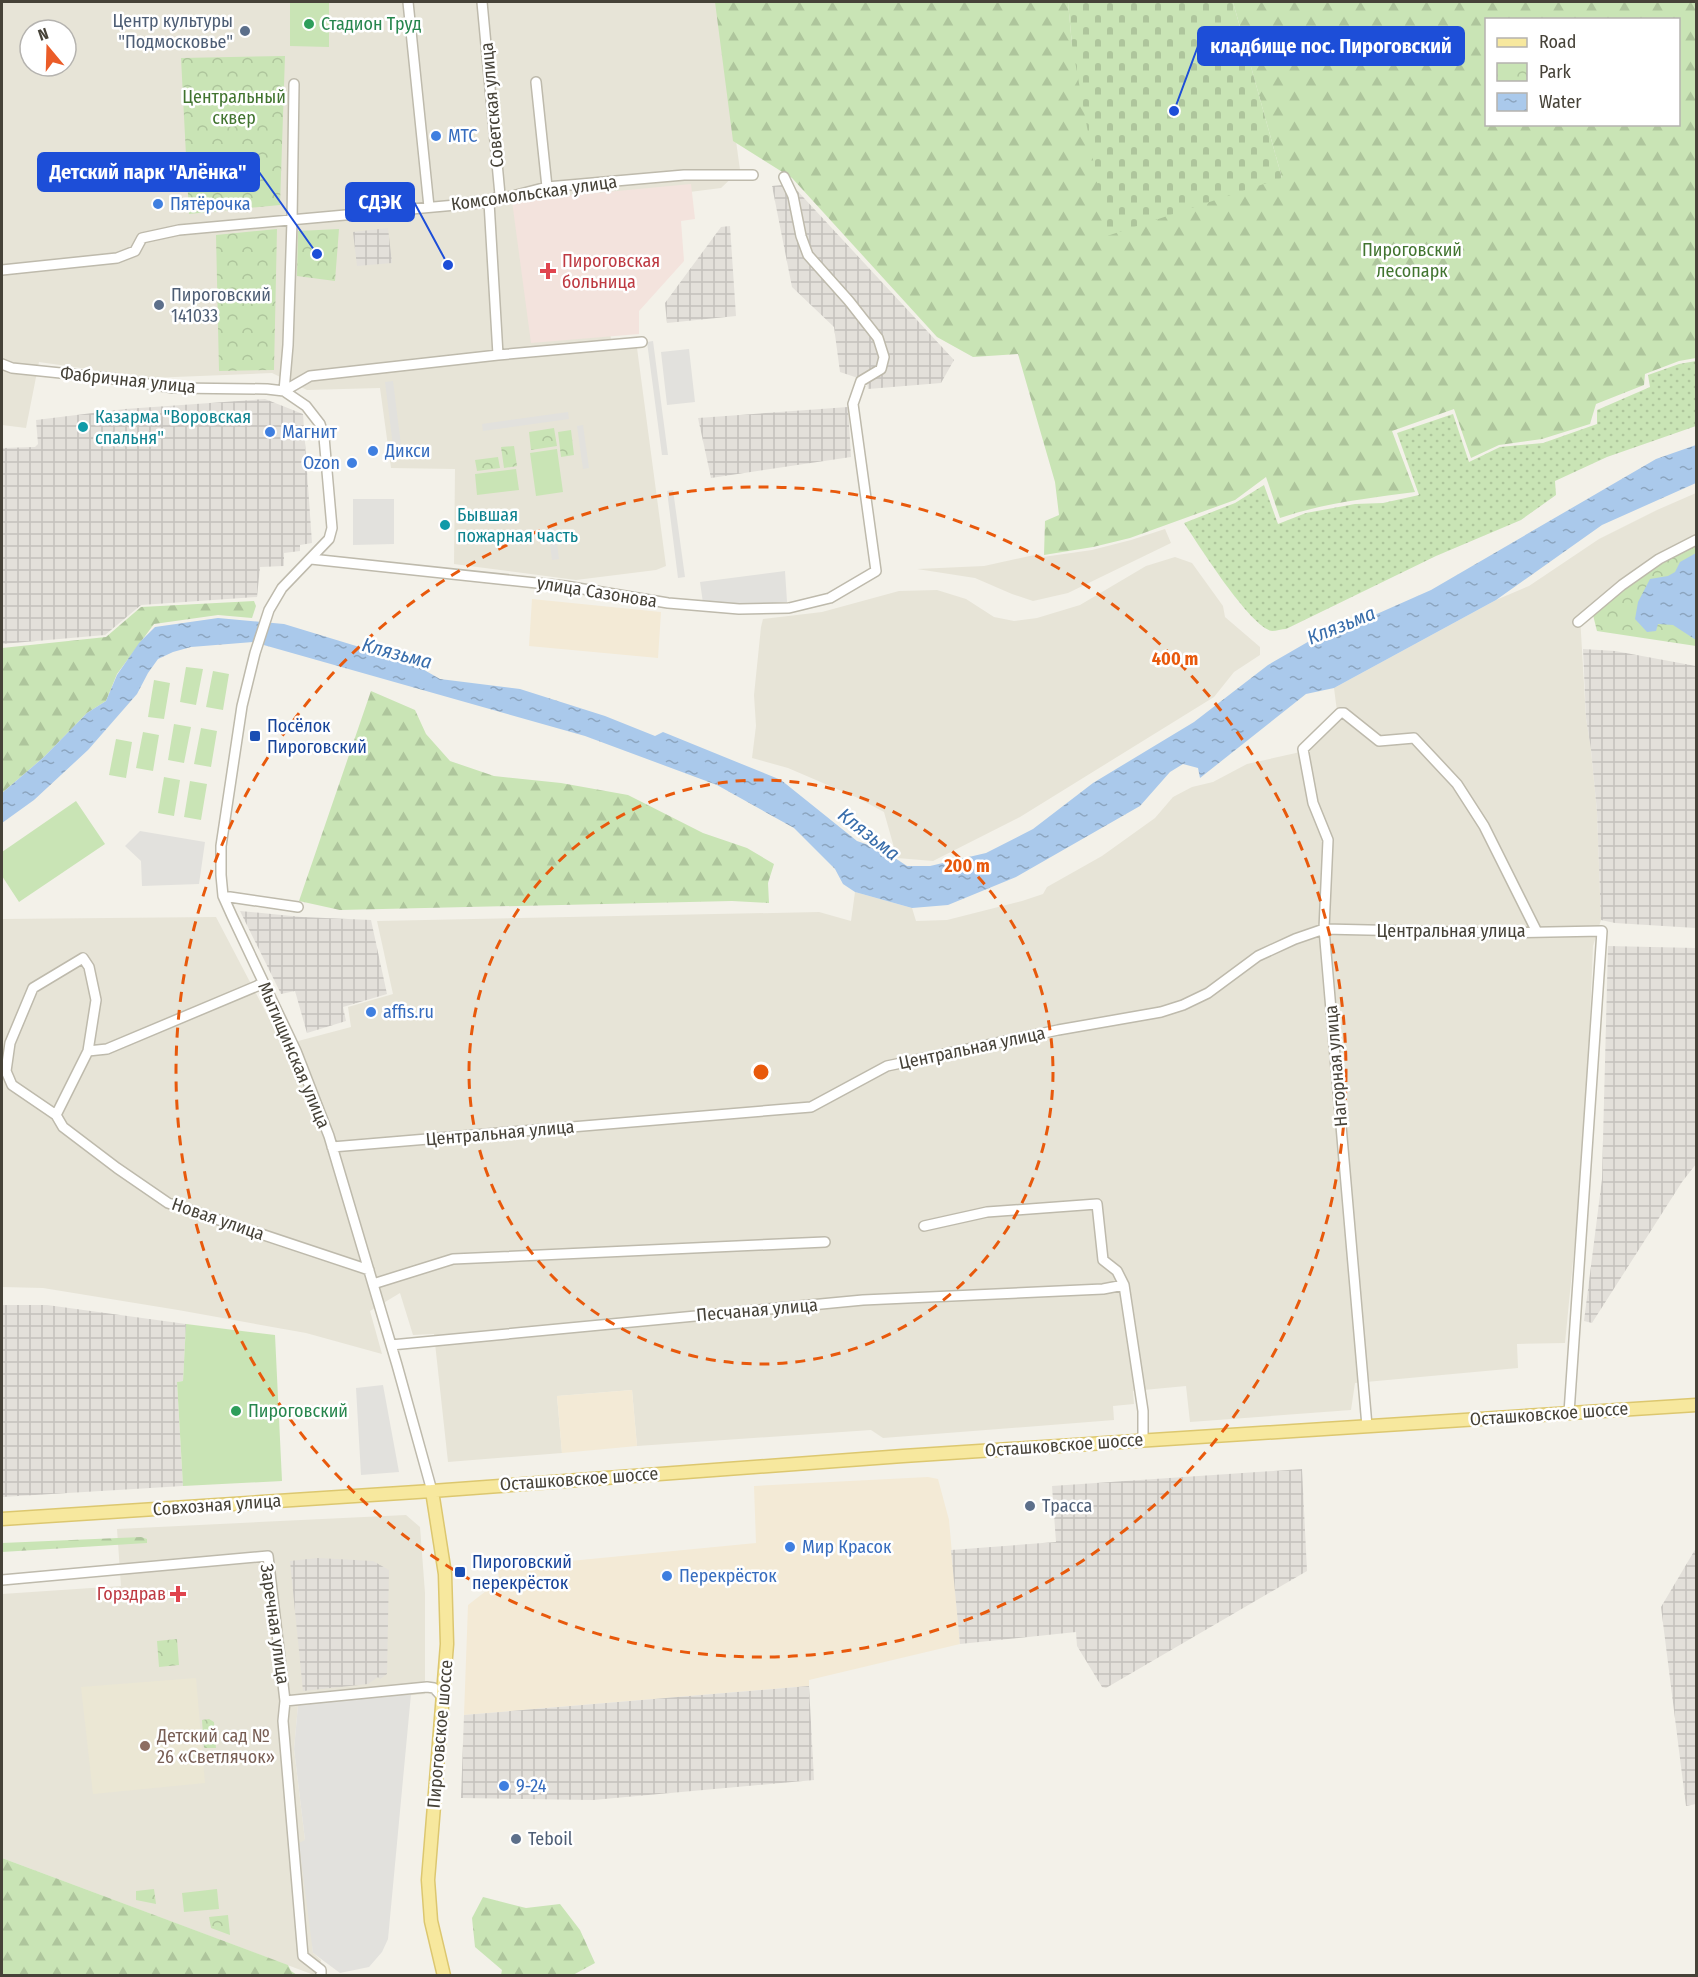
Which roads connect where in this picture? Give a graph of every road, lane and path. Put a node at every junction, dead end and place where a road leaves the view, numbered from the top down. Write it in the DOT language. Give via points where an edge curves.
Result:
graph roads {
  1 [pos="408,2"];
  2 [pos="482,2"];
  3 [pos="536,82"];
  4 [pos="294,84"];
  5 [pos="753,175"];
  6 [pos="784,177"];
  7 [pos="547,187"];
  8 [pos="489,202"];
  9 [pos="429,207"];
  10 [pos="292,221"];
  11 [pos="2,270"];
  12 [pos="642,342"];
  13 [pos="498,355"];
  14 [pos="2,364"];
  15 [pos="284,391"];
  16 [pos="1696,540"];
  17 [pos="311,559"];
  18 [pos="1578,622"];
  19 [pos="223,896"];
  20 [pos="298,907"];
  21 [pos="1324,930"];
  22 [pos="1537,932"];
  23 [pos="263,982"];
  24 [pos="88,1051"];
  25 [pos="56,1115"];
  26 [pos="332,1147"];
  27 [pos="924,1226"];
  28 [pos="825,1242"];
  29 [pos="369,1270"];
  30 [pos="373,1284"];
  31 [pos="1124,1286"];
  32 [pos="391,1344"];
  33 [pos="1696,1405"];
  34 [pos="1569,1413"];
  35 [pos="1367,1426"];
  36 [pos="1143,1440"];
  37 [pos="432,1491"];
  38 [pos="2,1519"];
  39 [pos="2,1580"];
  40 [pos="445,1676"];
  41 [pos="427,1687"];
  42 [pos="443,1698"];
  43 [pos="285,1701"];
  44 [pos="321,1976"];
  45 [pos="444,1976"];
  1 -- 9 [label="street"];
  2 -- 8 [label="street, Советская улица" via="500,195"];
  3 -- 7 [label="street"];
  4 -- 10 [label="street"];
  5 -- 7 [label="street, Комсомольская улица" via="684,175"];
  6 -- 17 [label="street, улица Сазонова" via="793,196 808,255 878,338 884,357 881,369 861,381 853,404 876,571 830,598 789,608 739,609"];
  7 -- 8 [label="street, Комсомольская улица"];
  8 -- 9 [label="street, Комсомольская улица"];
  8 -- 13 [label="street"];
  9 -- 10 [label="street, Комсомольская улица"];
  10 -- 11 [label="street, Комсомольская улица" via="179,230 142,238 135,251 117,258"];
  10 -- 15 [label="street"];
  12 -- 13 [label="street"];
  13 -- 15 [label="street" via="310,376"];
  14 -- 15 [label="street, Фабричная улица" via="174,388"];
  15 -- 17 [label="street" via="306,406 320,424 324,437 332,528 329,539"];
  16 -- 18 [label="street" via="1659,559"];
  17 -- 19 [label="street, Мытищинская улица" via="282,588 269,610 255,653 242,706 221,846"];
  19 -- 20 [label="street"];
  19 -- 23 [label="street, Мытищинская улица"];
  21 -- 22 [label="street, Центральная улица"];
  21 -- 22 [label="street, Нагорная улица" via="1328,840 1313,803 1303,749 1344,712 1379,741 1414,738 1457,784 1479,818"];
  21 -- 26 [label="street, Центральная улица" via="1258,956 1208,993 1183,1005 887,1066 811,1107"];
  21 -- 35 [label="street, Нагорная улица"];
  22 -- 34 [label="street, Центральная улица" via="1602,931"];
  23 -- 24 [label="street" via="107,1049"];
  23 -- 26 [label="street, Мытищинская улица" via="296,1051"];
  24 -- 25 [label="street"];
  24 -- 25 [label="street, Новая улица" via="96,1000 89,967 83,958 33,988 10,1043 6,1071 12,1085"];
  25 -- 29 [label="street, Новая улица" via="63,1127 168,1203"];
  26 -- 29 [label="street, Мытищинская улица"];
  27 -- 31 [label="street" via="987,1212 1097,1203 1103,1260 1117,1271"];
  28 -- 30 [label="street" via="453,1259"];
  29 -- 30 [label="street, Мытищинская улица"];
  30 -- 32 [label="street, Мытищинская улица"];
  31 -- 32 [label="street, Песчаная улица" via="863,1300"];
  31 -- 36 [label="street" via="1143,1411"];
  32 -- 37 [label="street, Мытищинская улица"];
  33 -- 34 [label="main road, Осташковское шоссе"];
  34 -- 35 [label="main road, Осташковское шоссе"];
  35 -- 36 [label="main road, Осташковское шоссе"];
  36 -- 37 [label="main road, Осташковское шоссе"];
  37 -- 38 [label="main road, Совхозная улица"];
  37 -- 40 [label="main road, Пироговское шоссе" via="446,1584"];
  39 -- 43 [label="street, Заречная улица" via="268,1556"];
  40 -- 41 [label="street"];
  40 -- 42 [label="main road, Пироговское шоссе"];
  41 -- 42 [label="street" via="434,1688"];
  41 -- 43 [label="street"];
  42 -- 45 [label="main road, Пироговское шоссе" via="428,1880 431,1921"];
  43 -- 44 [label="street, Заречная улица" via="283,1721 303,1956 321,1970"];
}
